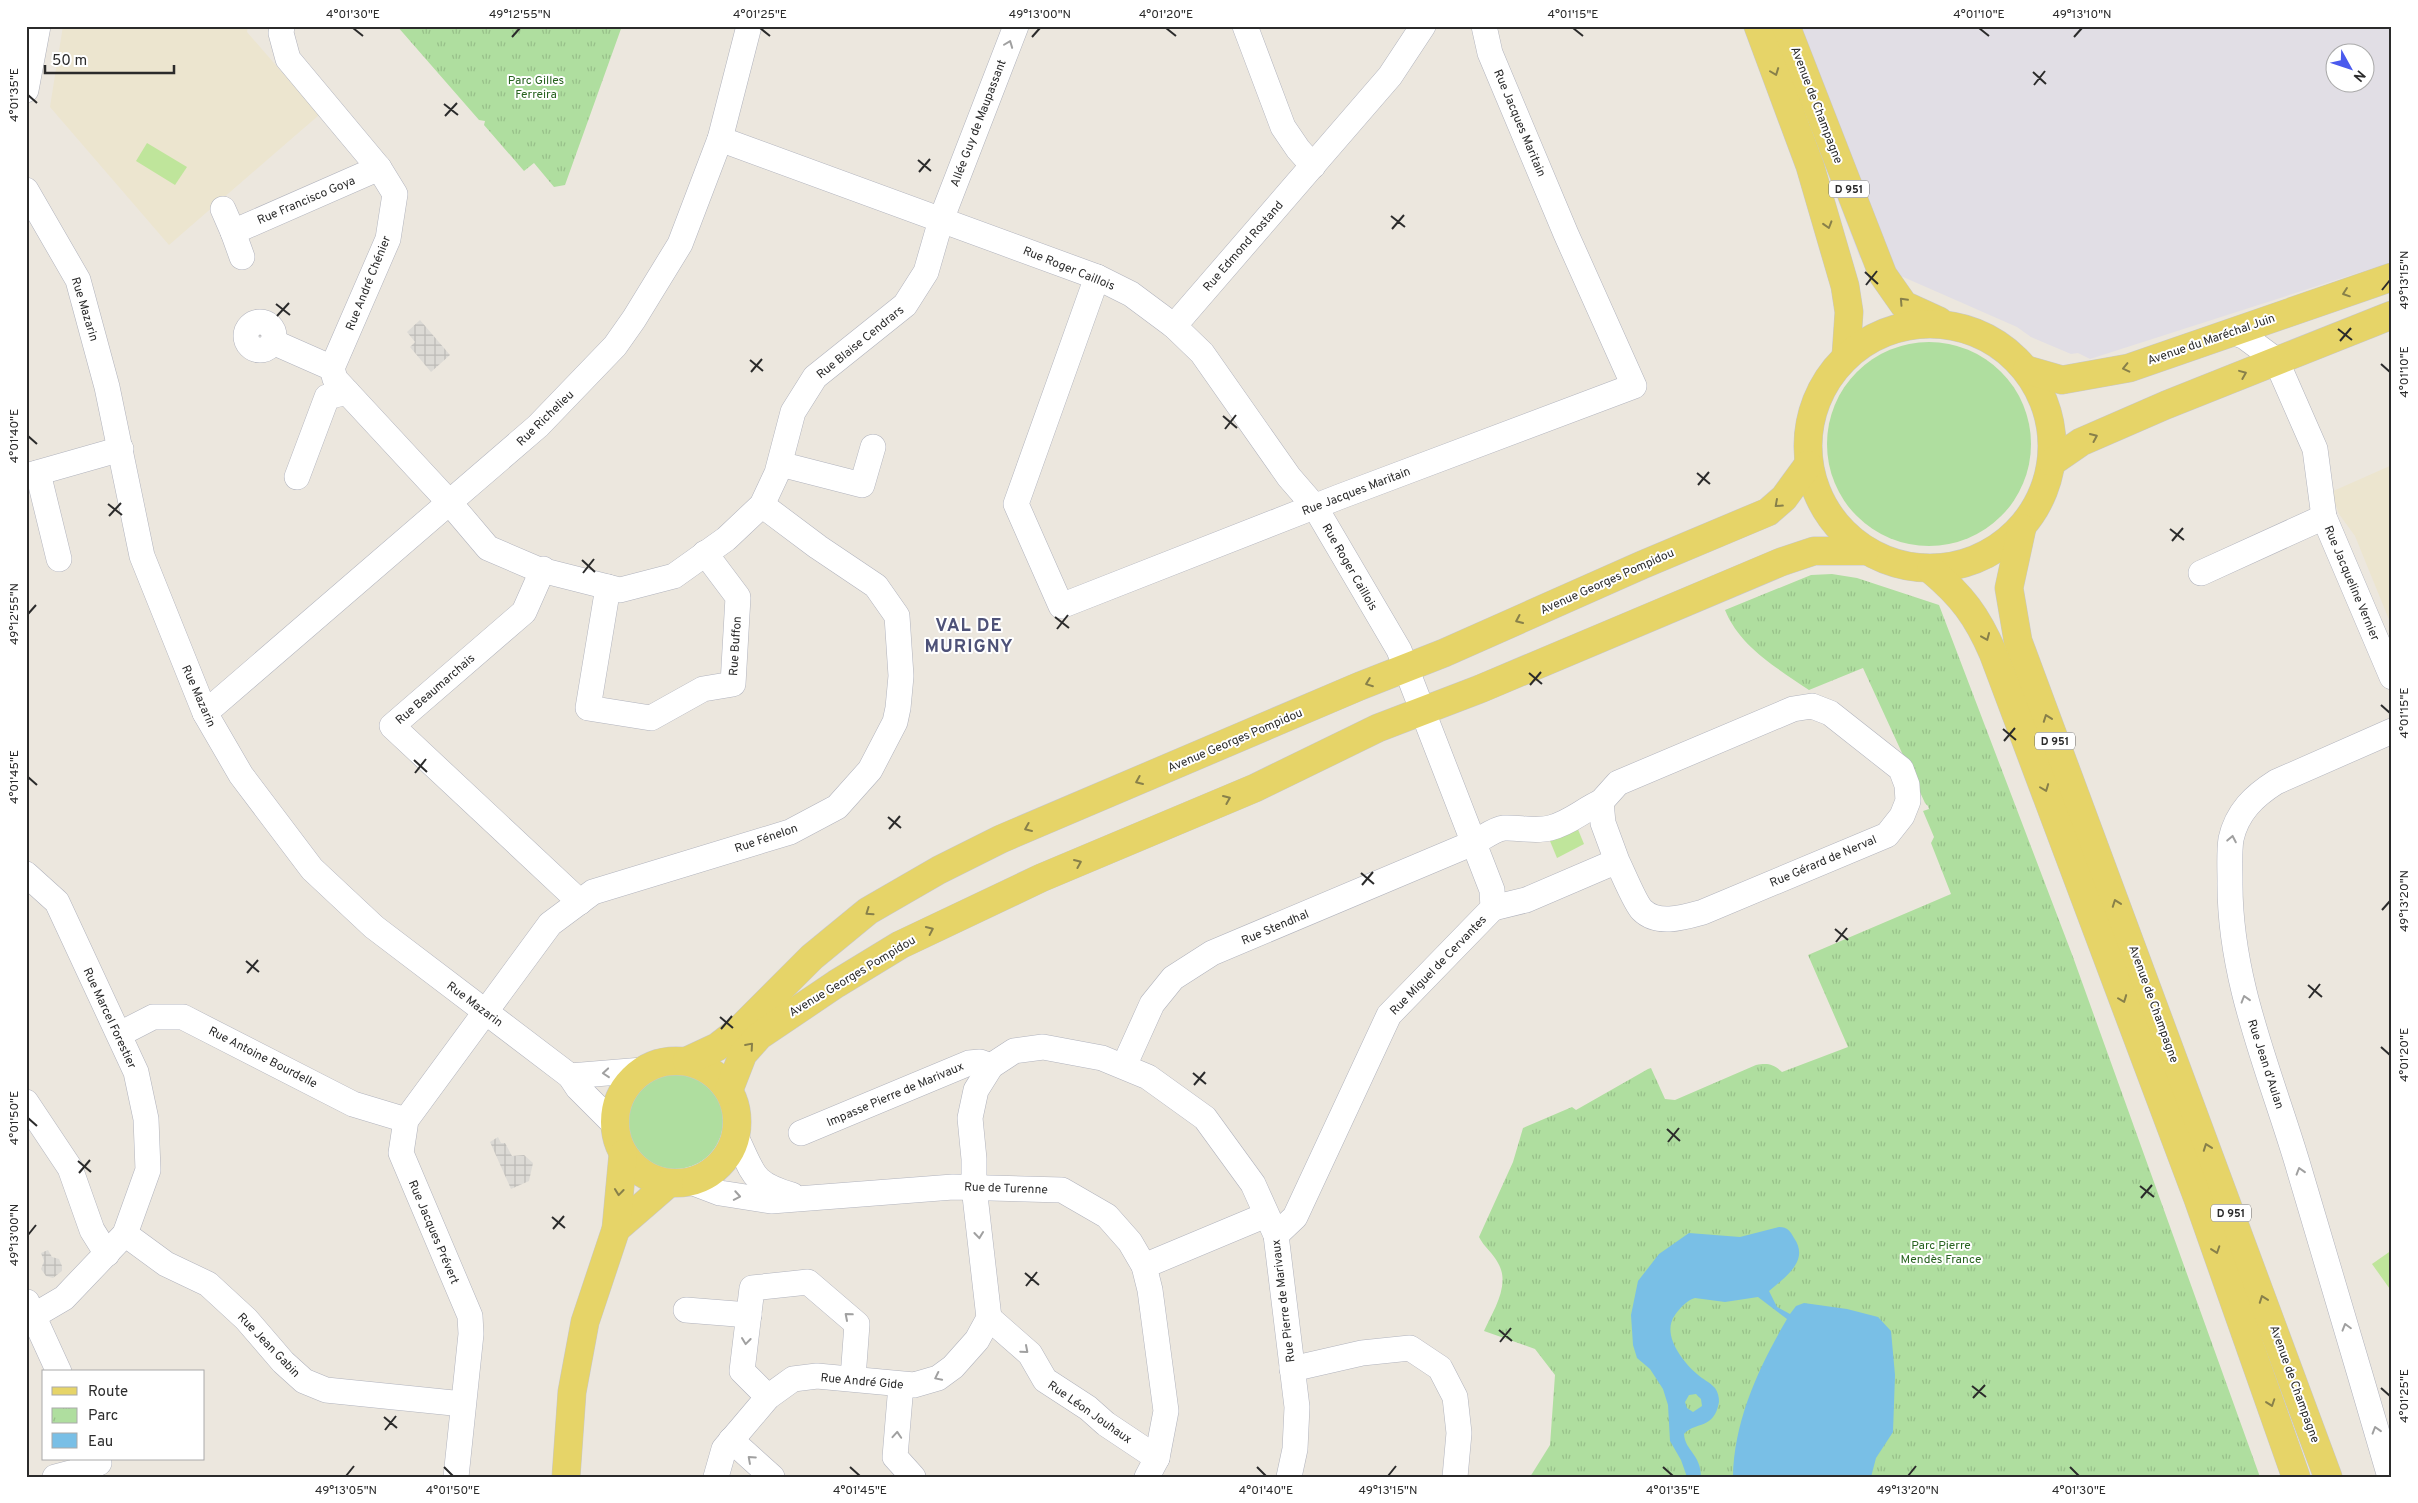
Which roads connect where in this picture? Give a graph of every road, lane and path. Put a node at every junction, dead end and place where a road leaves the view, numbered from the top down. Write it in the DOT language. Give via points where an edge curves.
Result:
graph roads {
  1 [pos="38,26"];
  2 [pos="282,26"];
  3 [pos="749,26"];
  4 [pos="1016,26"];
  5 [pos="1245,26"];
  6 [pos="1423,26"];
  7 [pos="1471,26"];
  8 [pos="1758,26"];
  9 [pos="1786,26"];
  10 [pos="1486,35"];
  11 [pos="26,90"];
  12 [pos="720,139"];
  13 [pos="1313,166"];
  14 [pos="379,168"];
  15 [pos="26,190"];
  16 [pos="222,209"];
  17 [pos="941,220"];
  18 [pos="233,232"];
  19 [pos="242,257"];
  20 [pos="1097,277"];
  21 [pos="2392,277"];
  22 [pos="2392,315"];
  23 [pos="1945,324"];
  24 [pos="1174,326"];
  25 [pos="2233,332"];
  26 [pos="273,342"];
  27 [pos="1846,356"];
  28 [pos="2276,360"];
  29 [pos="332,368"];
  30 [pos="2027,370"];
  31 [pos="347,392"];
  32 [pos="873,447"];
  33 [pos="121,449"];
  34 [pos="2052,462"];
  35 [pos="780,464"];
  36 [pos="1808,465"];
  37 [pos="32,475"];
  38 [pos="297,477"];
  39 [pos="449,502"];
  40 [pos="762,505"];
  41 [pos="1315,507"];
  42 [pos="2324,516"];
  43 [pos="2022,528"];
  44 [pos="1865,551"];
  45 [pos="704,553"];
  46 [pos="59,559"];
  47 [pos="543,569"];
  48 [pos="1931,570"];
  49 [pos="2201,572"];
  50 [pos="608,586"];
  51 [pos="1405,669"];
  52 [pos="2392,677"];
  53 [pos="1422,712"];
  54 [pos="205,713"];
  55 [pos="2392,731"];
  56 [pos="1601,802"];
  57 [pos="1473,843"];
  58 [pos="1617,862"];
  59 [pos="26,874"];
  60 [pos="580,902"];
  61 [pos="1493,908"];
  62 [pos="485,1012"];
  63 [pos="120,1034"];
  64 [pos="687,1061"];
  65 [pos="991,1066"];
  66 [pos="1124,1066"];
  67 [pos="643,1070"];
  68 [pos="570,1076"];
  69 [pos="729,1090"];
  70 [pos="26,1102"];
  71 [pos="406,1120"];
  72 [pos="614,1124"];
  73 [pos="800,1134"];
  74 [pos="736,1137"];
  75 [pos="623,1154"];
  76 [pos="680,1183"];
  77 [pos="974,1187"];
  78 [pos="800,1197"];
  79 [pos="1271,1225"];
  80 [pos="616,1229"];
  81 [pos="125,1234"];
  82 [pos="107,1254"];
  83 [pos="1144,1266"];
  84 [pos="30,1308"];
  85 [pos="686,1310"];
  86 [pos="749,1315"];
  87 [pos="988,1318"];
  88 [pos="1292,1369"];
  89 [pos="58,1370"];
  90 [pos="853,1378"];
  91 [pos="900,1385"];
  92 [pos="768,1397"];
  93 [pos="463,1404"];
  94 [pos="731,1440"];
  95 [pos="101,1466"];
  96 [pos="1152,1467"];
  97 [pos="55,1477"];
  98 [pos="456,1477"];
  99 [pos="566,1477"];
  100 [pos="716,1477"];
  101 [pos="772,1477"];
  102 [pos="913,1477"];
  103 [pos="1289,1477"];
  104 [pos="1455,1477"];
  105 [pos="2296,1477"];
  106 [pos="2328,1477"];
  107 [pos="2390,1477"];
  1 -- 11 [label="street"];
  2 -- 14 [label="street, Rue André Chénier" via="288,59"];
  3 -- 12 [label="street, Rue Richelieu"];
  17 -- 4 [label="street, Allée Guy de Maupassant, one-way"];
  5 -- 13 [label="street" via="1283,127"];
  6 -- 13 [label="street, Rue Edmond Rostand" via="1390,76"];
  7 -- 10 [label="street, Rue Jacques Maritain"];
  8 -- 27 [label="main road, D 951, one-way" via="1810,166 1845,286 1849,312"];
  23 -- 9 [label="main road, Avenue de Champagne / D 951, one-way" via="1904,305 1883,275"];
  10 -- 41 [label="street, Rue Jacques Maritain" via="1566,234 1634,386"];
  12 -- 17 [label="street, Rue Roger Caillois"];
  12 -- 39 [label="street, Rue Richelieu" via="680,244 625,333 538,426"];
  13 -- 24 [label="street, Rue Edmond Rostand"];
  14 -- 18 [label="street, Rue Francisco Goya"];
  14 -- 29 [label="street, Rue André Chénier" via="395,194 388,239"];
  15 -- 33 [label="street, Rue Mazarin" via="78,280"];
  16 -- 18 [label="street"];
  17 -- 20 [label="street, Rue Roger Caillois"];
  17 -- 35 [label="street, Rue Blaise Cendrars" via="926,272 905,305 815,377 793,412"];
  18 -- 19 [label="street"];
  20 -- 24 [label="street, Rue Roger Caillois" via="1131,294"];
  20 -- 41 [label="street, Rue Jacques Maritain" via="1016,504 1061,606"];
  21 -- 25 [label="main road, Avenue du Maréchal Juin, one-way"];
  22 -- 28 [label="main road"];
  23 -- 27 [label="main road" via="1909,325 1875,336"];
  23 -- 30 [label="main road" via="1976,332 2004,348"];
  24 -- 41 [label="street, Rue Roger Caillois" via="1202,353 1289,477"];
  25 -- 28 [label="street, Rue Jacqueline Vernier"];
  25 -- 30 [label="main road, Avenue du Maréchal Juin, one-way" via="2128,368 2062,380"];
  26 -- 29 [label="street"];
  27 -- 36 [label="main road" via="1822,388 1808,425"];
  34 -- 28 [label="main road, one-way" via="2081,442"];
  28 -- 42 [label="street, Rue Jacqueline Vernier" via="2315,449"];
  29 -- 31 [label="street" via="335,379"];
  30 -- 34 [label="main road" via="2044,398 2052,430"];
  31 -- 38 [label="street" via="327,397"];
  31 -- 39 [label="street"];
  32 -- 35 [label="street" via="862,485"];
  33 -- 37 [label="street"];
  33 -- 54 [label="street, Rue Mazarin" via="142,556"];
  34 -- 43 [label="main road" via="2042,497"];
  35 -- 40 [label="street, Rue Blaise Cendrars"];
  36 -- 44 [label="main road" via="1818,499 1838,528"];
  36 -- 51 [label="main road, Avenue Georges Pompidou, one-way" via="1784,498 1768,512"];
  37 -- 46 [label="street"];
  39 -- 47 [label="street, Rue Blaise Cendrars" via="488,548"];
  39 -- 54 [label="street, Rue Richelieu"];
  40 -- 45 [label="street, Rue Blaise Cendrars"];
  40 -- 60 [label="street, Rue Fénelon" via="876,586 897,616 901,676 895,722 870,770 837,807 790,832 593,892"];
  41 -- 51 [label="street, Rue Roger Caillois" via="1399,650"];
  42 -- 49 [label="street, Rue Jacqueline Vernier"];
  42 -- 52 [label="street, Rue Jacqueline Vernier"];
  43 -- 48 [label="main road" via="1996,550 1965,564"];
  106 -- 43 [label="main road, Avenue de Champagne / D 951, one-way" via="2018,641 2010,588"];
  44 -- 48 [label="main road" via="1896,565"];
  44 -- 53 [label="main road, Avenue Georges Pompidou" via="1814,551 1781,562"];
  45 -- 50 [label="street, Rue Blaise Cendrars" via="674,576 620,590"];
  45 -- 50 [label="street, Rue Buffon" via="738,597 733,684 703,689 651,718 588,708"];
  47 -- 50 [label="street, Rue Blaise Cendrars"];
  47 -- 60 [label="street, Rue Beaumarchais" via="524,612 392,726"];
  48 -- 105 [label="main road, D 951, one-way" via="1972,611 1993,653 2198,1199"];
  51 -- 53 [label="street, Rue Roger Caillois"];
  51 -- 64 [label="main road, Avenue Georges Pompidou, one-way" via="1001,839 939,870 868,911 812,957 739,1030 717,1047"];
  53 -- 57 [label="street, Rue Miguel de Cervantes"];
  69 -- 53 [label="main road, Avenue Georges Pompidou, one-way" via="743,1054 759,1036 900,944 1041,878 1255,788 1378,728"];
  54 -- 62 [label="street, Rue Mazarin" via="241,775 312,869 374,928"];
  107 -- 55 [label="street, Rue Jean d'Aulan, one-way" via="2290,1139 2240,984 2230,901 2231,840 2237,820 2248,803 2276,782"];
  56 -- 57 [label="street, Rue Stendhal" via="1587,808 1582,815 1550,828 1502,828"];
  56 -- 58 [label="street, Rue Gérard de Nerval" via="1603,823"];
  56 -- 58 [label="street, Rue Gérard de Nerval" via="1618,783 1793,709 1812,706 1830,713 1901,769 1907,785 1908,801 1902,816 1886,835 1683,918 1663,920 1643,911"];
  57 -- 61 [label="street, Rue Miguel de Cervantes" via="1492,890"];
  57 -- 66 [label="street, Rue Stendhal" via="1212,954 1181,973 1152,1004"];
  58 -- 61 [label="street" via="1526,900"];
  59 -- 63 [label="street, Rue Marcel Forestier" via="57,902"];
  60 -- 62 [label="street, Rue Fénelon" via="550,924"];
  61 -- 79 [label="street, Rue Miguel de Cervantes" via="1389,1015 1295,1217"];
  62 -- 68 [label="street, Rue Mazarin"];
  62 -- 71 [label="street, Rue Jacques Prévert"];
  63 -- 71 [label="street, Rue Antoine Bourdelle" via="153,1018 184,1017 354,1104"];
  63 -- 81 [label="street, Rue Marcel Forestier" via="136,1072 146,1119 148,1170"];
  64 -- 67 [label="main road" via="657,1063"];
  64 -- 69 [label="main road" via="704,1066"];
  65 -- 66 [label="street, Rue Pierre de Marivaux" via="1014,1051 1042,1048 1102,1058"];
  65 -- 73 [label="street, Impasse Pierre de Marivaux" via="970,1063"];
  65 -- 77 [label="street, Rue Pierre de Marivaux" via="976,1090 970,1118"];
  66 -- 79 [label="street, Rue Pierre de Marivaux" via="1148,1077 1205,1118 1253,1184"];
  67 -- 68 [label="street, one-way"];
  67 -- 72 [label="main road" via="627,1084 618,1103"];
  68 -- 72 [label="street, Rue Mazarin"];
  69 -- 74 [label="main road" via="736,1105"];
  70 -- 82 [label="street" via="70,1168 92,1230"];
  71 -- 93 [label="street, Rue Jacques Prévert" via="401,1153 470,1316"];
  72 -- 75 [label="main road"];
  74 -- 76 [label="main road" via="720,1166 706,1176"];
  74 -- 78 [label="street, Rue de Turenne" via="756,1179 768,1188"];
  75 -- 76 [label="main road" via="635,1168 651,1178"];
  75 -- 80 [label="main road, one-way"];
  76 -- 78 [label="street, Rue de Turenne, one-way" via="744,1198 771,1201"];
  76 -- 80 [label="main road"];
  77 -- 78 [label="street, Rue de Turenne"];
  77 -- 83 [label="street, Rue de Turenne" via="1062,1190 1107,1216 1130,1242"];
  77 -- 87 [label="street, one-way"];
  79 -- 83 [label="street"];
  79 -- 88 [label="street, Rue Pierre de Marivaux"];
  80 -- 99 [label="main road" via="585,1322 572,1392"];
  81 -- 82 [label="street, Rue Marcel Forestier"];
  81 -- 93 [label="street, Rue Jean Gabin" via="166,1264 208,1284 304,1381 326,1390"];
  82 -- 84 [label="street, Rue Marcel Forestier" via="64,1298"];
  83 -- 96 [label="street, Rue de Turenne" via="1166,1411"];
  84 -- 89 [label="street"];
  85 -- 86 [label="street"];
  90 -- 86 [label="street, one-way" via="857,1324 808,1282 752,1288"];
  86 -- 92 [label="street, one-way" via="742,1371"];
  87 -- 91 [label="street, Rue André Gide, one-way" via="977,1340 953,1367 938,1378 914,1385"];
  87 -- 96 [label="street, Rue Léon Jouhaux, one-way" via="1030,1354 1045,1380 1088,1408"];
  88 -- 103 [label="street, Rue Pierre de Marivaux" via="1297,1407 1295,1449"];
  88 -- 104 [label="street" via="1362,1353 1410,1348 1440,1368 1455,1397 1459,1433"];
  90 -- 91 [label="street, Rue André Gide"];
  90 -- 92 [label="street, Rue André Gide" via="817,1376 793,1379"];
  102 -- 91 [label="street, one-way" via="895,1458"];
  92 -- 94 [label="street, Rue André Gide"];
  93 -- 98 [label="street, Rue Jacques Prévert"];
  94 -- 100 [label="street, Rue André Gide" via="724,1449"];
  101 -- 94 [label="street, one-way"];
  95 -- 97 [label="street"];
}
